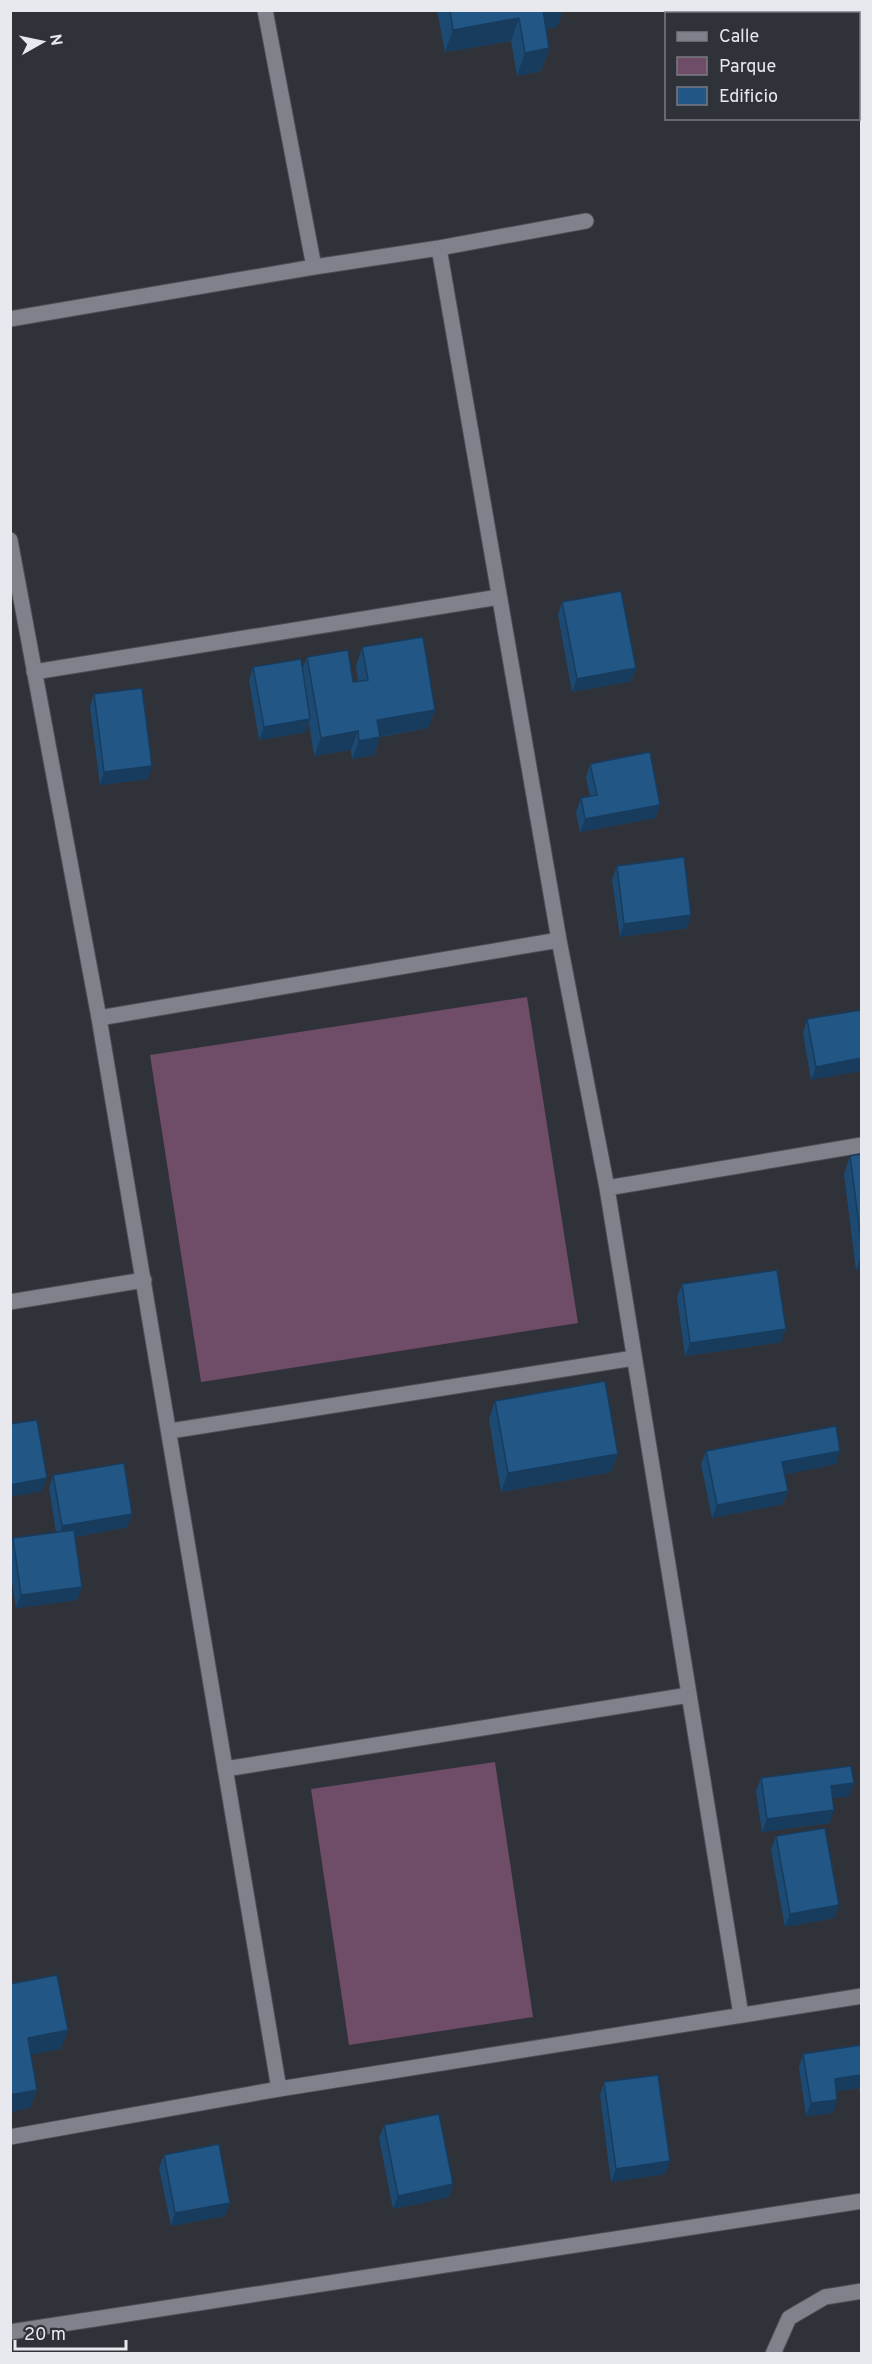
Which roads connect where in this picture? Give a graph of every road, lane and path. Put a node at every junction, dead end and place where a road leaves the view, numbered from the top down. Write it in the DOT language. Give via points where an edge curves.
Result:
graph roads {
  1 [pos="265,10"];
  2 [pos="586,221"];
  3 [pos="439,248"];
  4 [pos="314,267"];
  5 [pos="10,319"];
  6 [pos="10,540"];
  7 [pos="500,597"];
  8 [pos="34,672"];
  9 [pos="559,940"];
  10 [pos="99,1018"];
  11 [pos="861,1145"];
  12 [pos="607,1188"];
  13 [pos="144,1280"];
  14 [pos="10,1302"];
  15 [pos="634,1358"];
  16 [pos="170,1431"];
  17 [pos="689,1695"];
  18 [pos="225,1769"];
  19 [pos="861,1995"];
  20 [pos="741,2015"];
  21 [pos="279,2089"];
  22 [pos="10,2137"];
  23 [pos="861,2201"];
  24 [pos="861,2291"];
  25 [pos="10,2332"];
  26 [pos="773,2354"];
  1 -- 4 [label="street"];
  2 -- 3 [label="street"];
  3 -- 4 [label="street"];
  3 -- 7 [label="street"];
  4 -- 5 [label="street"];
  6 -- 8 [label="street"];
  7 -- 8 [label="street"];
  7 -- 9 [label="street"];
  8 -- 10 [label="street"];
  9 -- 10 [label="street"];
  9 -- 12 [label="street"];
  10 -- 13 [label="street"];
  11 -- 12 [label="street"];
  12 -- 15 [label="street"];
  13 -- 14 [label="street"];
  13 -- 16 [label="street"];
  15 -- 16 [label="street"];
  15 -- 17 [label="street"];
  16 -- 18 [label="street"];
  17 -- 18 [label="street"];
  17 -- 20 [label="street"];
  18 -- 21 [label="street"];
  19 -- 20 [label="street"];
  20 -- 21 [label="street"];
  21 -- 22 [label="street"];
  23 -- 25 [label="street"];
  24 -- 26 [label="street" via="825,2297 789,2318"];
}
